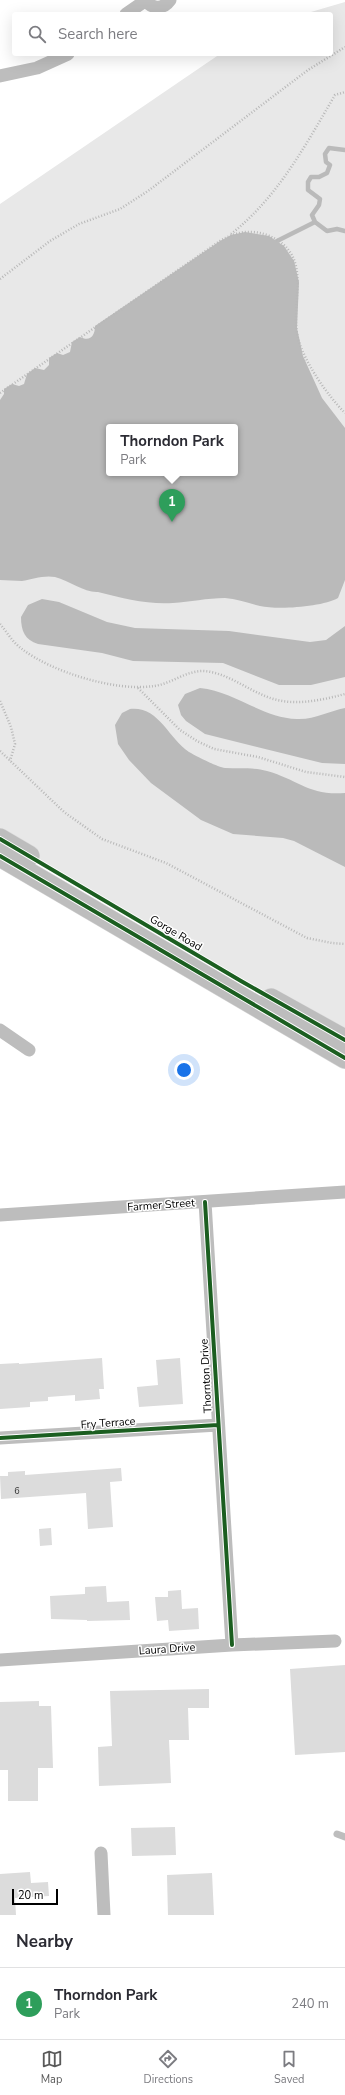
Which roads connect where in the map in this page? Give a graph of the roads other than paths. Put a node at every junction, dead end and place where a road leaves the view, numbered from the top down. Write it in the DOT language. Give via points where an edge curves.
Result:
graph roads {
  1 [pos="145,0"];
  2 [pos="170,0"];
  3 [pos="129,12"];
  4 [pos="64,56"];
  5 [pos="0,76"];
  6 [pos="0,839"];
  7 [pos="0,856"];
  8 [pos="0,1030"];
  9 [pos="345,1040"];
  10 [pos="29,1050"];
  11 [pos="345,1058"];
  12 [pos="345,1192"];
  13 [pos="205,1202"];
  14 [pos="0,1215"];
  15 [pos="218,1425"];
  16 [pos="0,1438"];
  17 [pos="335,1642"];
  18 [pos="232,1645"];
  19 [pos="0,1660"];
  20 [pos="336,1834"];
  21 [pos="345,1838"];
  22 [pos="100,1853"];
  23 [pos="104,1915"];
  1 -- 2 [label="street" via="151,6 158,7 166,5"];
  1 -- 3 [label="street"];
  4 -- 5 [label="street" via="37,68"];
  6 -- 9 [label="main road, Gorge Road" via="241,982"];
  7 -- 11 [label="main road, Gorge Road"];
  8 -- 10 [label="street"];
  12 -- 13 [label="street, Farmer Street"];
  13 -- 14 [label="street, Farmer Street"];
  13 -- 15 [label="street, Thornton Drive"];
  15 -- 16 [label="street, Fry Terrace"];
  15 -- 18 [label="street, Thornton Drive"];
  17 -- 18 [label="street, Laura Drive"];
  18 -- 19 [label="street, Laura Drive"];
  20 -- 21 [label="lane"];
  22 -- 23 [label="street"];
}
